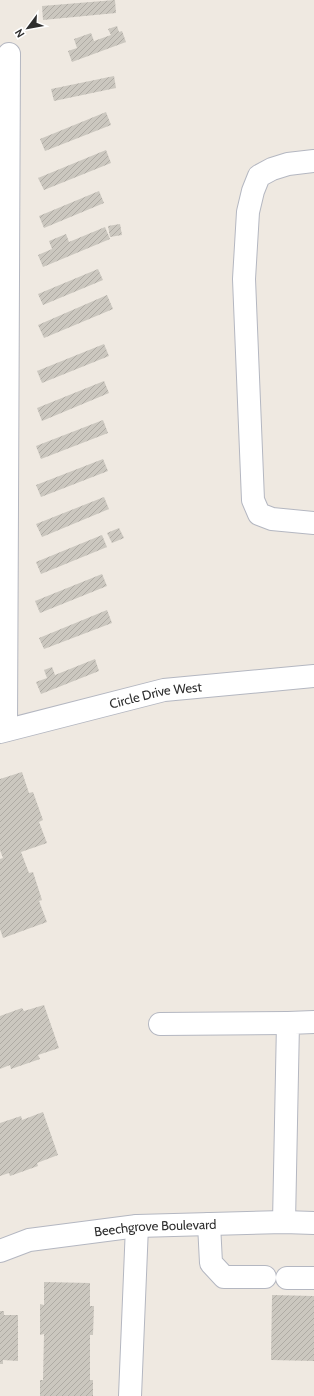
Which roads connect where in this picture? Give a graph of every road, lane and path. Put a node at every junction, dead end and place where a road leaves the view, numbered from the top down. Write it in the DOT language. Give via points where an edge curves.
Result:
graph roads {
  1 [pos="8,54"];
  2 [pos="314,161"];
  3 [pos="314,523"];
  4 [pos="314,676"];
  5 [pos="3,731"];
  6 [pos="314,1022"];
  7 [pos="288,1023"];
  8 [pos="160,1024"];
  9 [pos="284,1222"];
  10 [pos="314,1223"];
  11 [pos="209,1224"];
  12 [pos="137,1226"];
  13 [pos="0,1251"];
  14 [pos="265,1277"];
  15 [pos="287,1278"];
  16 [pos="314,1278"];
  17 [pos="130,1396"];
  1 -- 5 [label="street"];
  2 -- 3 [label="street" via="282,166 259,176 248,212 244,279 253,500 259,514 272,519"];
  4 -- 5 [label="street, Circle Drive West" via="164,690"];
  6 -- 7 [label="street"];
  7 -- 8 [label="street"];
  7 -- 9 [label="street"];
  9 -- 10 [label="street, Beechgrove Boulevard"];
  9 -- 11 [label="street, Beechgrove Boulevard"];
  11 -- 12 [label="street, Beechgrove Boulevard"];
  11 -- 14 [label="street" via="211,1263 224,1277"];
  12 -- 13 [label="street, Beechgrove Boulevard" via="29,1240"];
  12 -- 17 [label="street"];
  15 -- 16 [label="street"];
}
